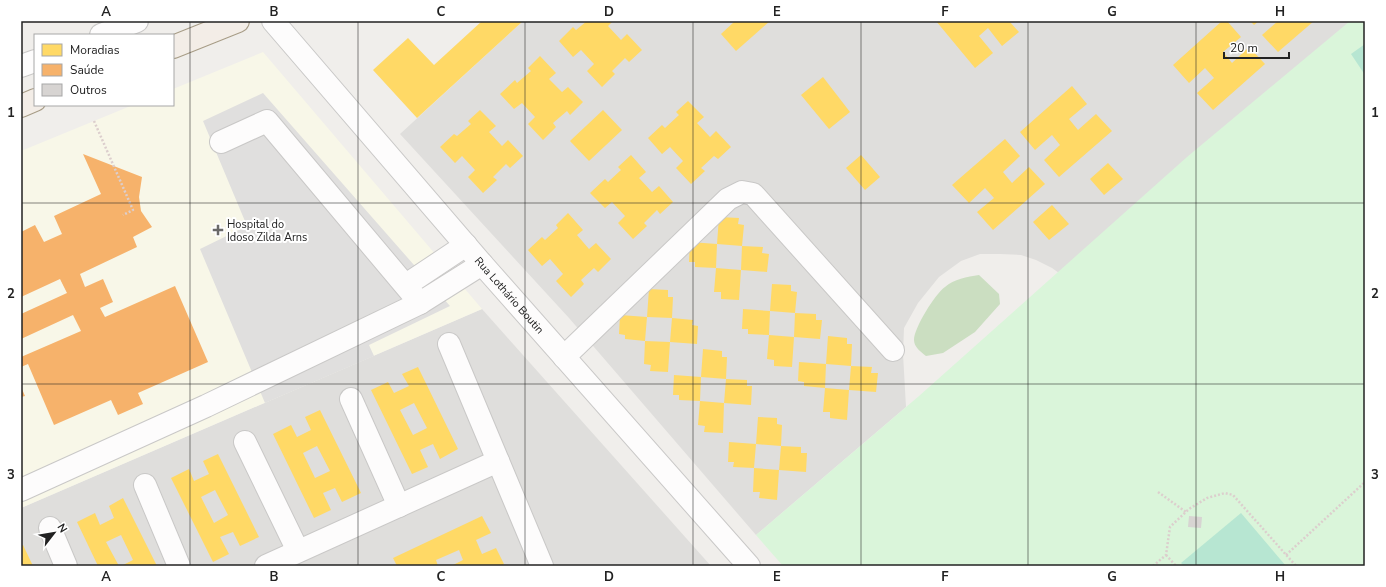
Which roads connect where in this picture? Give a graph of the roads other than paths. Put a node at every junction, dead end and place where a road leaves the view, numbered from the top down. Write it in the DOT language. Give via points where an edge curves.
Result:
graph roads {
  1 [pos="137,21"];
  2 [pos="238,21"];
  3 [pos="273,21"];
  4 [pos="104,34"];
  5 [pos="174,47"];
  6 [pos="34,61"];
  7 [pos="21,66"];
  8 [pos="34,100"];
  9 [pos="21,106"];
  10 [pos="221,142"];
  11 [pos="466,245"];
  12 [pos="482,264"];
  13 [pos="406,285"];
  14 [pos="420,302"];
  15 [pos="450,344"];
  16 [pos="892,350"];
  17 [pos="564,357"];
  18 [pos="351,400"];
  19 [pos="245,442"];
  20 [pos="498,461"];
  21 [pos="145,486"];
  22 [pos="21,490"];
  23 [pos="399,506"];
  24 [pos="50,528"];
  25 [pos="298,551"];
  26 [pos="66,566"];
  27 [pos="179,566"];
  28 [pos="266,566"];
  29 [pos="542,566"];
  30 [pos="749,566"];
  1 -- 4 [label="street"];
  2 -- 5 [label="main road"];
  3 -- 11 [label="street, Rua Lothário Boutin"];
  6 -- 7 [label="street"];
  8 -- 9 [label="main road"];
  10 -- 13 [label="street" via="267,121"];
  11 -- 12 [label="street, Rua Lothário Boutin"];
  11 -- 13 [label="street"];
  12 -- 14 [label="street"];
  12 -- 17 [label="street, Rua Lothário Boutin"];
  13 -- 14 [label="street"];
  14 -- 22 [label="street" via="206,406"];
  15 -- 20 [label="street"];
  16 -- 17 [label="street" via="753,194 742,192 728,199"];
  17 -- 30 [label="street, Rua Lothário Boutin"];
  18 -- 23 [label="street"];
  19 -- 25 [label="street"];
  20 -- 23 [label="street"];
  20 -- 29 [label="street"];
  21 -- 27 [label="street"];
  23 -- 25 [label="street"];
  24 -- 26 [label="street"];
  25 -- 28 [label="street"];
}
